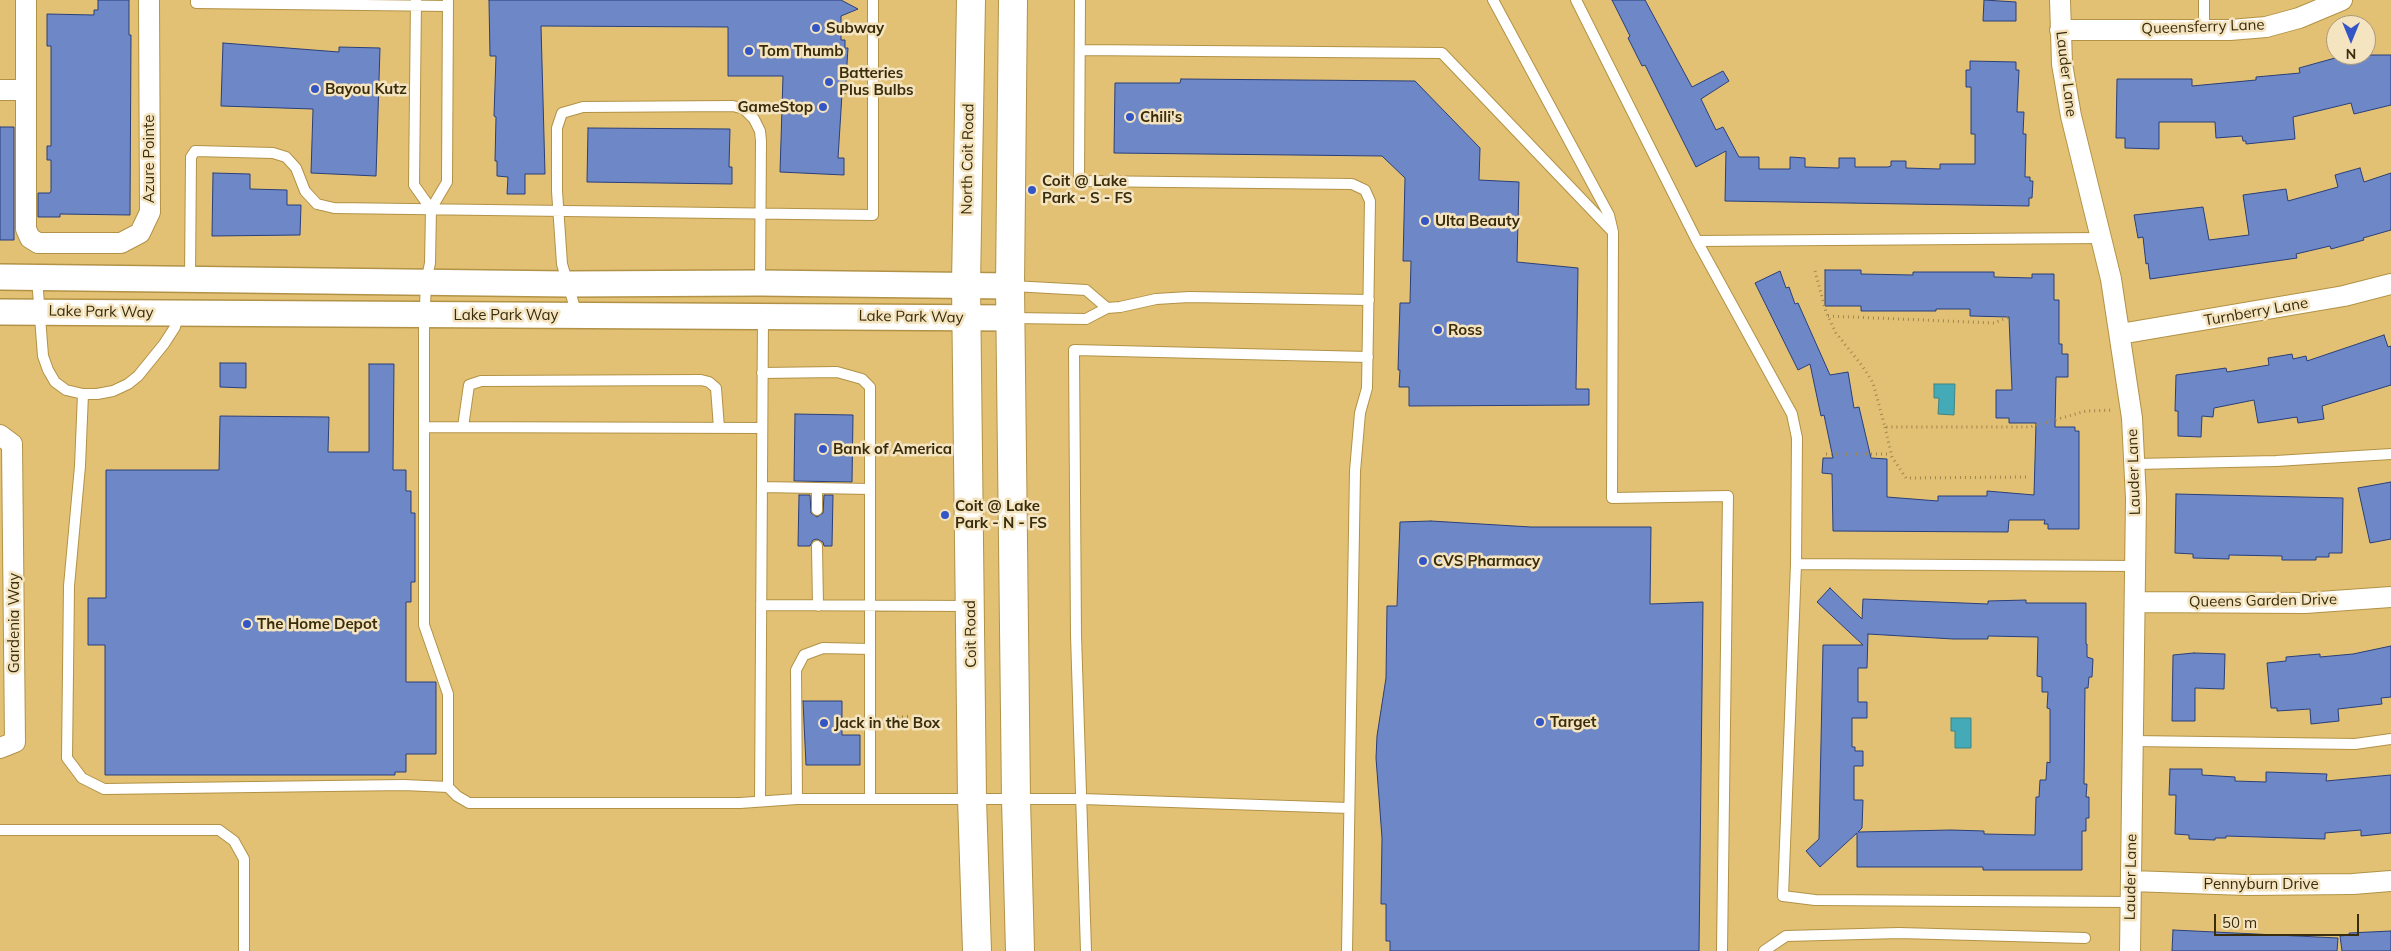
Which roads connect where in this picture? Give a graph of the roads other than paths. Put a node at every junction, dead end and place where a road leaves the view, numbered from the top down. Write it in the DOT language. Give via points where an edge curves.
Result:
graph roads {
  1 [pos="26,0"];
  2 [pos="149,0"];
  3 [pos="196,0"];
  4 [pos="873,0"];
  5 [pos="971,0"];
  6 [pos="1013,0"];
  7 [pos="1080,0"];
  8 [pos="1494,0"];
  9 [pos="1576,0"];
  10 [pos="2060,0"];
  11 [pos="2204,0"];
  12 [pos="2342,0"];
  13 [pos="416,2"];
  14 [pos="448,3"];
  15 [pos="2060,30"];
  16 [pos="2204,30"];
  17 [pos="1080,50"];
  18 [pos="0,90"];
  19 [pos="26,90"];
  20 [pos="431,209"];
  21 [pos="558,211"];
  22 [pos="759,212"];
  23 [pos="1613,232"];
  24 [pos="2101,238"];
  25 [pos="1697,241"];
  26 [pos="0,277"];
  27 [pos="37,277"];
  28 [pos="190,278"];
  29 [pos="426,282"];
  30 [pos="760,283"];
  31 [pos="567,284"];
  32 [pos="966,284"];
  33 [pos="2391,284"];
  34 [pos="1010,286"];
  35 [pos="1369,300"];
  36 [pos="1106,308"];
  37 [pos="0,312"];
  38 [pos="39,312"];
  39 [pos="179,313"];
  40 [pos="425,314"];
  41 [pos="763,315"];
  42 [pos="577,316"];
  43 [pos="967,318"];
  44 [pos="1011,318"];
  45 [pos="2120,334"];
  46 [pos="1368,357"];
  47 [pos="762,373"];
  48 [pos="83,394"];
  49 [pos="424,427"];
  50 [pos="463,427"];
  51 [pos="719,428"];
  52 [pos="762,428"];
  53 [pos="6,440"];
  54 [pos="2391,454"];
  55 [pos="2136,464"];
  56 [pos="762,487"];
  57 [pos="817,488"];
  58 [pos="870,489"];
  59 [pos="817,510"];
  60 [pos="817,546"];
  61 [pos="1796,564"];
  62 [pos="2136,566"];
  63 [pos="2391,597"];
  64 [pos="2135,602"];
  65 [pos="761,604"];
  66 [pos="818,606"];
  67 [pos="870,606"];
  68 [pos="970,606"];
  69 [pos="870,649"];
  70 [pos="2391,739"];
  71 [pos="2133,741"];
  72 [pos="7,745"];
  73 [pos="448,787"];
  74 [pos="1082,798"];
  75 [pos="972,799"];
  76 [pos="1016,799"];
  77 [pos="760,800"];
  78 [pos="797,800"];
  79 [pos="870,800"];
  80 [pos="1349,808"];
  81 [pos="0,830"];
  82 [pos="2391,881"];
  83 [pos="2131,882"];
  84 [pos="2130,902"];
  85 [pos="2085,938"];
  86 [pos="244,951"];
  87 [pos="976,951"];
  88 [pos="1020,951"];
  89 [pos="1086,951"];
  90 [pos="1347,951"];
  91 [pos="1722,951"];
  92 [pos="1764,951"];
  93 [pos="2130,951"];
  1 -- 19 [label="street, Azure Pointe"];
  2 -- 19 [label="street, Azure Pointe" via="150,212 140,233 121,243 38,243 30,238 26,229"];
  3 -- 13 [label="lane" via="196,3"];
  4 -- 22 [label="lane" via="873,215"];
  5 -- 32 [label="main road, North Coit Road"];
  6 -- 34 [label="main road"];
  7 -- 17 [label="lane"];
  8 -- 23 [label="lane" via="1609,215"];
  9 -- 25 [label="lane"];
  10 -- 15 [label="street, Lauder Lane"];
  11 -- 16 [label="lane"];
  12 -- 16 [label="street, Queensferry Lane" via="2299,18 2266,27"];
  13 -- 14 [label="lane"];
  13 -- 20 [label="lane" via="414,185"];
  14 -- 20 [label="lane" via="447,182"];
  15 -- 16 [label="street, Queensferry Lane"];
  15 -- 24 [label="street, Lauder Lane" via="2071,116"];
  17 -- 23 [label="lane" via="1442,53"];
  17 -- 35 [label="lane" via="1079,181 1352,184 1361,187 1370,201"];
  18 -- 19 [label="street"];
  20 -- 21 [label="lane"];
  20 -- 28 [label="lane" via="334,208 317,204 305,191 296,168 286,156 195,151 191,157"];
  20 -- 29 [label="lane" via="430,263"];
  21 -- 22 [label="lane"];
  21 -- 22 [label="lane" via="557,128 562,113 583,106 733,106 744,109 760,131"];
  21 -- 31 [label="lane"];
  22 -- 30 [label="lane"];
  23 -- 91 [label="lane" via="1612,498 1728,496"];
  24 -- 25 [label="lane"];
  24 -- 45 [label="street, Lauder Lane"];
  25 -- 61 [label="lane" via="1792,414 1797,438"];
  26 -- 27 [label="street, Lake Park Way"];
  27 -- 28 [label="street, Lake Park Way"];
  27 -- 38 [label="lane"];
  28 -- 29 [label="street, Lake Park Way"];
  29 -- 31 [label="street, Lake Park Way"];
  29 -- 40 [label="lane"];
  30 -- 31 [label="street, Lake Park Way"];
  30 -- 32 [label="street, Lake Park Way"];
  31 -- 42 [label="lane"];
  32 -- 34 [label="street, Lake Park Way"];
  32 -- 43 [label="main road, North Coit Road"];
  33 -- 45 [label="street, Turnberry Lane" via="2344,296"];
  34 -- 36 [label="lane" via="1086,290"];
  34 -- 44 [label="main road"];
  35 -- 36 [label="lane" via="1189,297"];
  35 -- 46 [label="lane"];
  36 -- 44 [label="lane" via="1086,319"];
  37 -- 38 [label="street, Lake Park Way"];
  38 -- 39 [label="street, Lake Park Way"];
  38 -- 48 [label="lane" via="43,356 48,370 55,382 66,390"];
  39 -- 40 [label="street, Lake Park Way"];
  39 -- 48 [label="lane" via="164,344 138,376 113,391"];
  40 -- 42 [label="street, Lake Park Way"];
  40 -- 49 [label="lane"];
  41 -- 42 [label="street, Lake Park Way"];
  41 -- 43 [label="street, Lake Park Way"];
  41 -- 47 [label="lane"];
  43 -- 44 [label="street, Lake Park Way"];
  43 -- 68 [label="main road, Coit Road"];
  44 -- 76 [label="main road"];
  45 -- 55 [label="street, Lauder Lane"];
  46 -- 74 [label="lane" via="1074,350 1076,644"];
  46 -- 80 [label="lane" via="1367,388 1356,436"];
  47 -- 52 [label="lane"];
  47 -- 58 [label="lane" via="837,372 862,379 870,387"];
  48 -- 73 [label="lane" via="69,586 67,758 82,778 104,788"];
  49 -- 50 [label="lane"];
  49 -- 73 [label="lane" via="424,625 448,694"];
  50 -- 51 [label="lane"];
  50 -- 51 [label="lane" via="470,385 481,380 702,380 716,388"];
  51 -- 52 [label="lane"];
  52 -- 56 [label="lane"];
  53 -- 72 [label="street, Gardenia Way"];
  54 -- 55 [label="lane"];
  55 -- 62 [label="street, Lauder Lane"];
  56 -- 57 [label="lane"];
  56 -- 65 [label="lane"];
  57 -- 58 [label="lane"];
  57 -- 59 [label="lane"];
  58 -- 67 [label="lane"];
  60 -- 66 [label="lane"];
  61 -- 62 [label="lane"];
  61 -- 84 [label="lane" via="1782,896 1815,900"];
  62 -- 64 [label="street, Lauder Lane"];
  63 -- 64 [label="street, Queens Garden Drive" via="2305,603"];
  64 -- 71 [label="street, Lauder Lane"];
  65 -- 66 [label="lane"];
  65 -- 77 [label="lane"];
  66 -- 67 [label="lane"];
  67 -- 68 [label="lane"];
  67 -- 69 [label="lane"];
  68 -- 75 [label="main road, Coit Road"];
  69 -- 78 [label="lane" via="823,648 804,655 796,670"];
  69 -- 79 [label="lane"];
  70 -- 71 [label="lane" via="2355,744"];
  71 -- 83 [label="street, Lauder Lane"];
  73 -- 77 [label="lane" via="469,803 740,803"];
  74 -- 76 [label="lane"];
  74 -- 80 [label="lane"];
  74 -- 89 [label="lane"];
  75 -- 76 [label="lane"];
  75 -- 79 [label="lane"];
  75 -- 87 [label="main road, Coit Road"];
  76 -- 88 [label="main road"];
  77 -- 78 [label="lane"];
  78 -- 79 [label="lane"];
  80 -- 90 [label="lane"];
  81 -- 86 [label="lane" via="219,830 234,841 244,859"];
  82 -- 83 [label="street, Pennyburn Drive" via="2246,885"];
  83 -- 84 [label="street, Lauder Lane"];
  84 -- 93 [label="street, Lauder Lane"];
  85 -- 92 [label="lane" via="1899,933 1786,936"];
}
